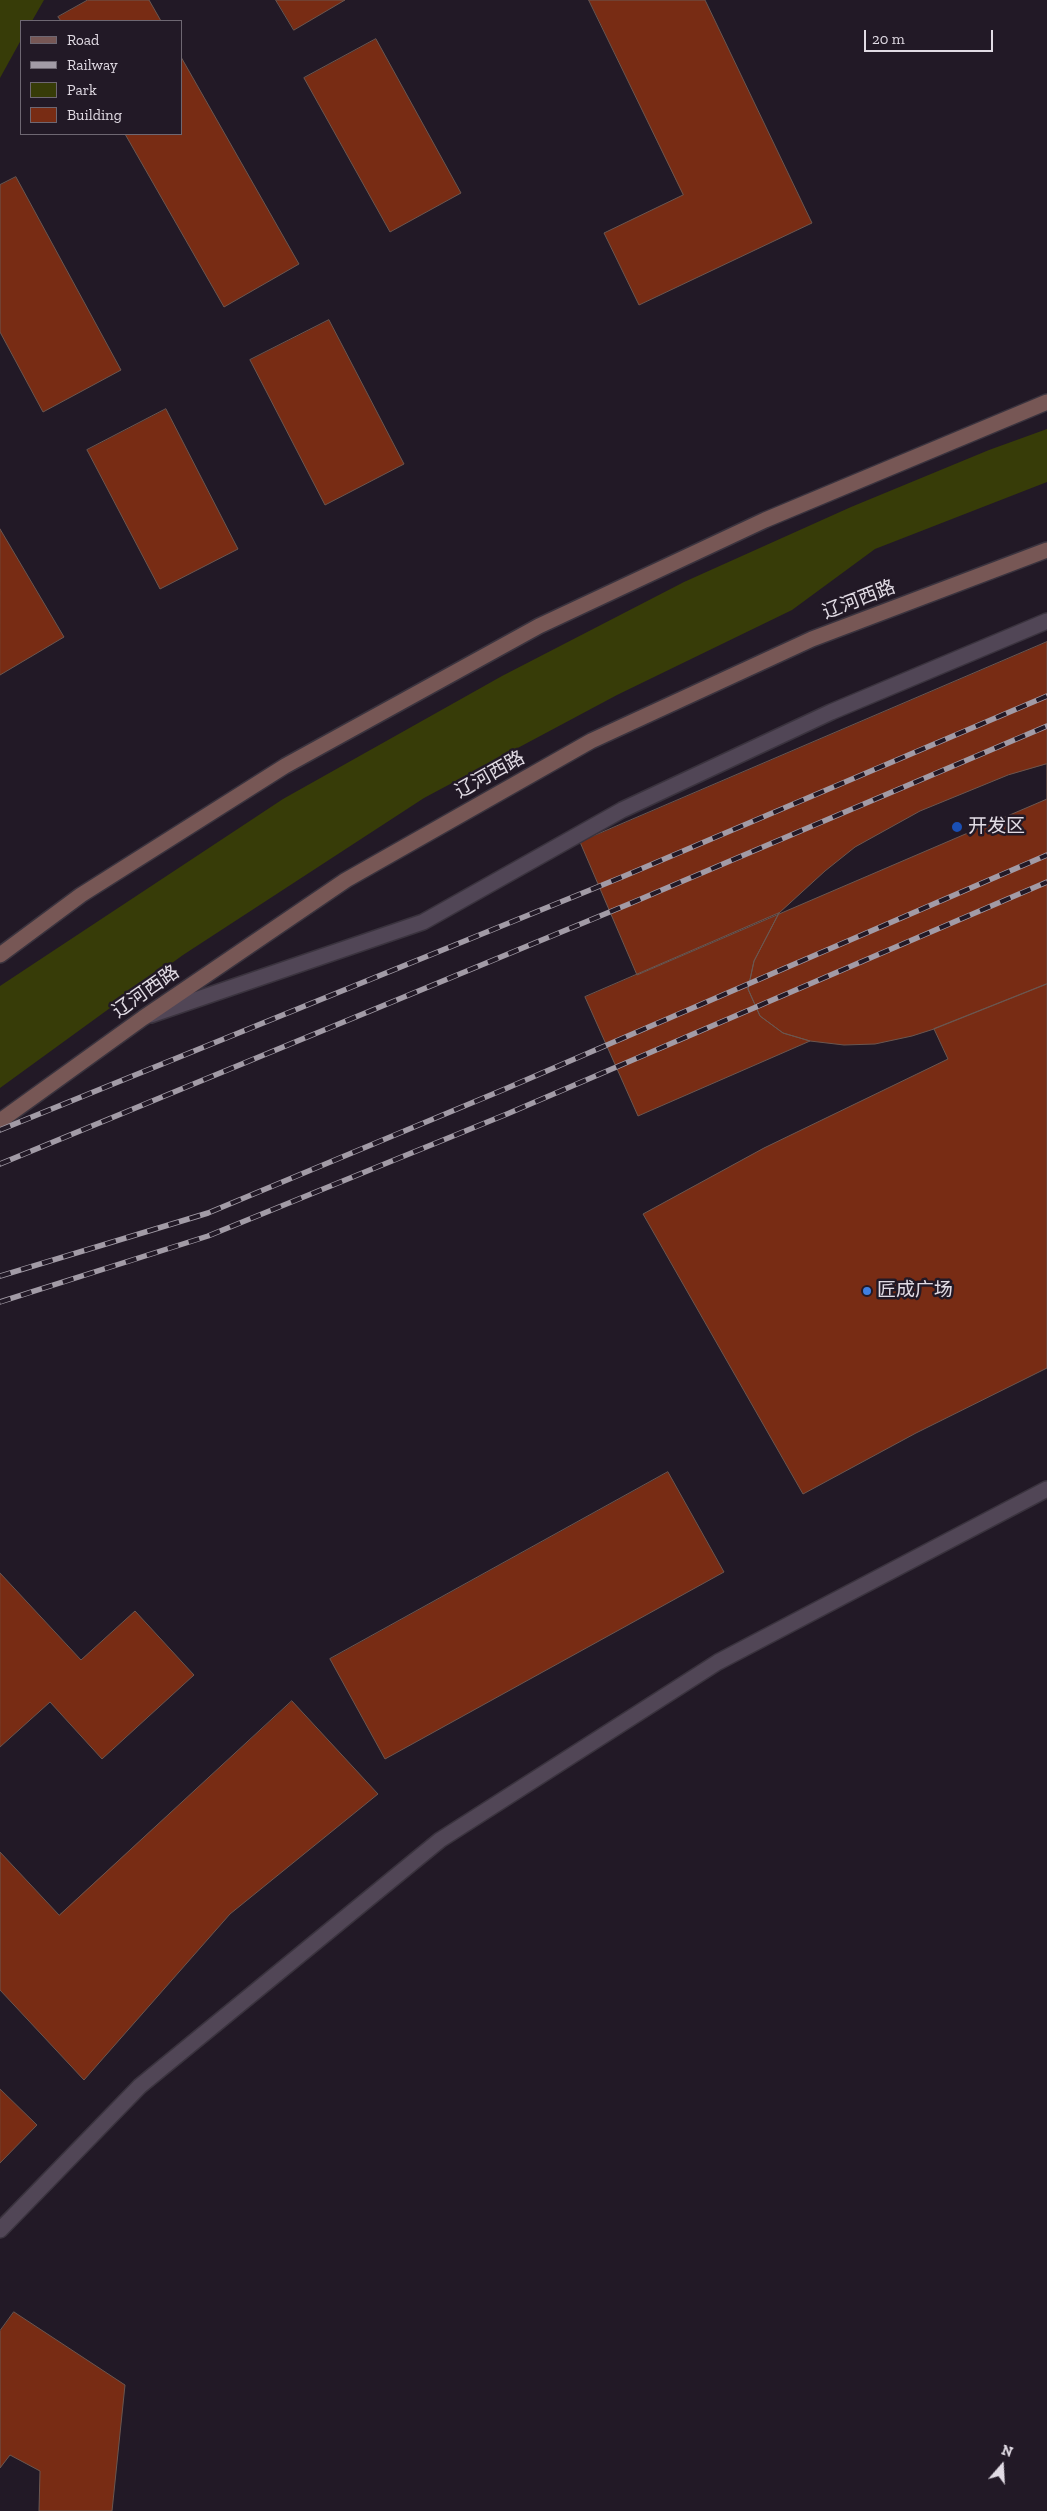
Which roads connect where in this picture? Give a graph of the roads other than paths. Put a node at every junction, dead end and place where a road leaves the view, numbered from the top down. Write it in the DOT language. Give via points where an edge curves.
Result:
graph roads {
  1 [pos="1047,402"];
  2 [pos="1047,550"];
  3 [pos="1047,621"];
  4 [pos="0,955"];
  5 [pos="143,1018"];
  6 [pos="0,1121"];
  7 [pos="1047,1489"];
  8 [pos="0,2230"];
  1 -- 4 [label="main road" via="765,520 539,626 285,766 81,895"];
  2 -- 5 [label="main road, 辽河西路" via="812,639 591,741 346,880"];
  3 -- 5 [label="street" via="832,712 622,810 423,922"];
  5 -- 6 [label="main road, 辽河西路"];
  7 -- 8 [label="street" via="718,1662 440,1840 140,2086"];
}
